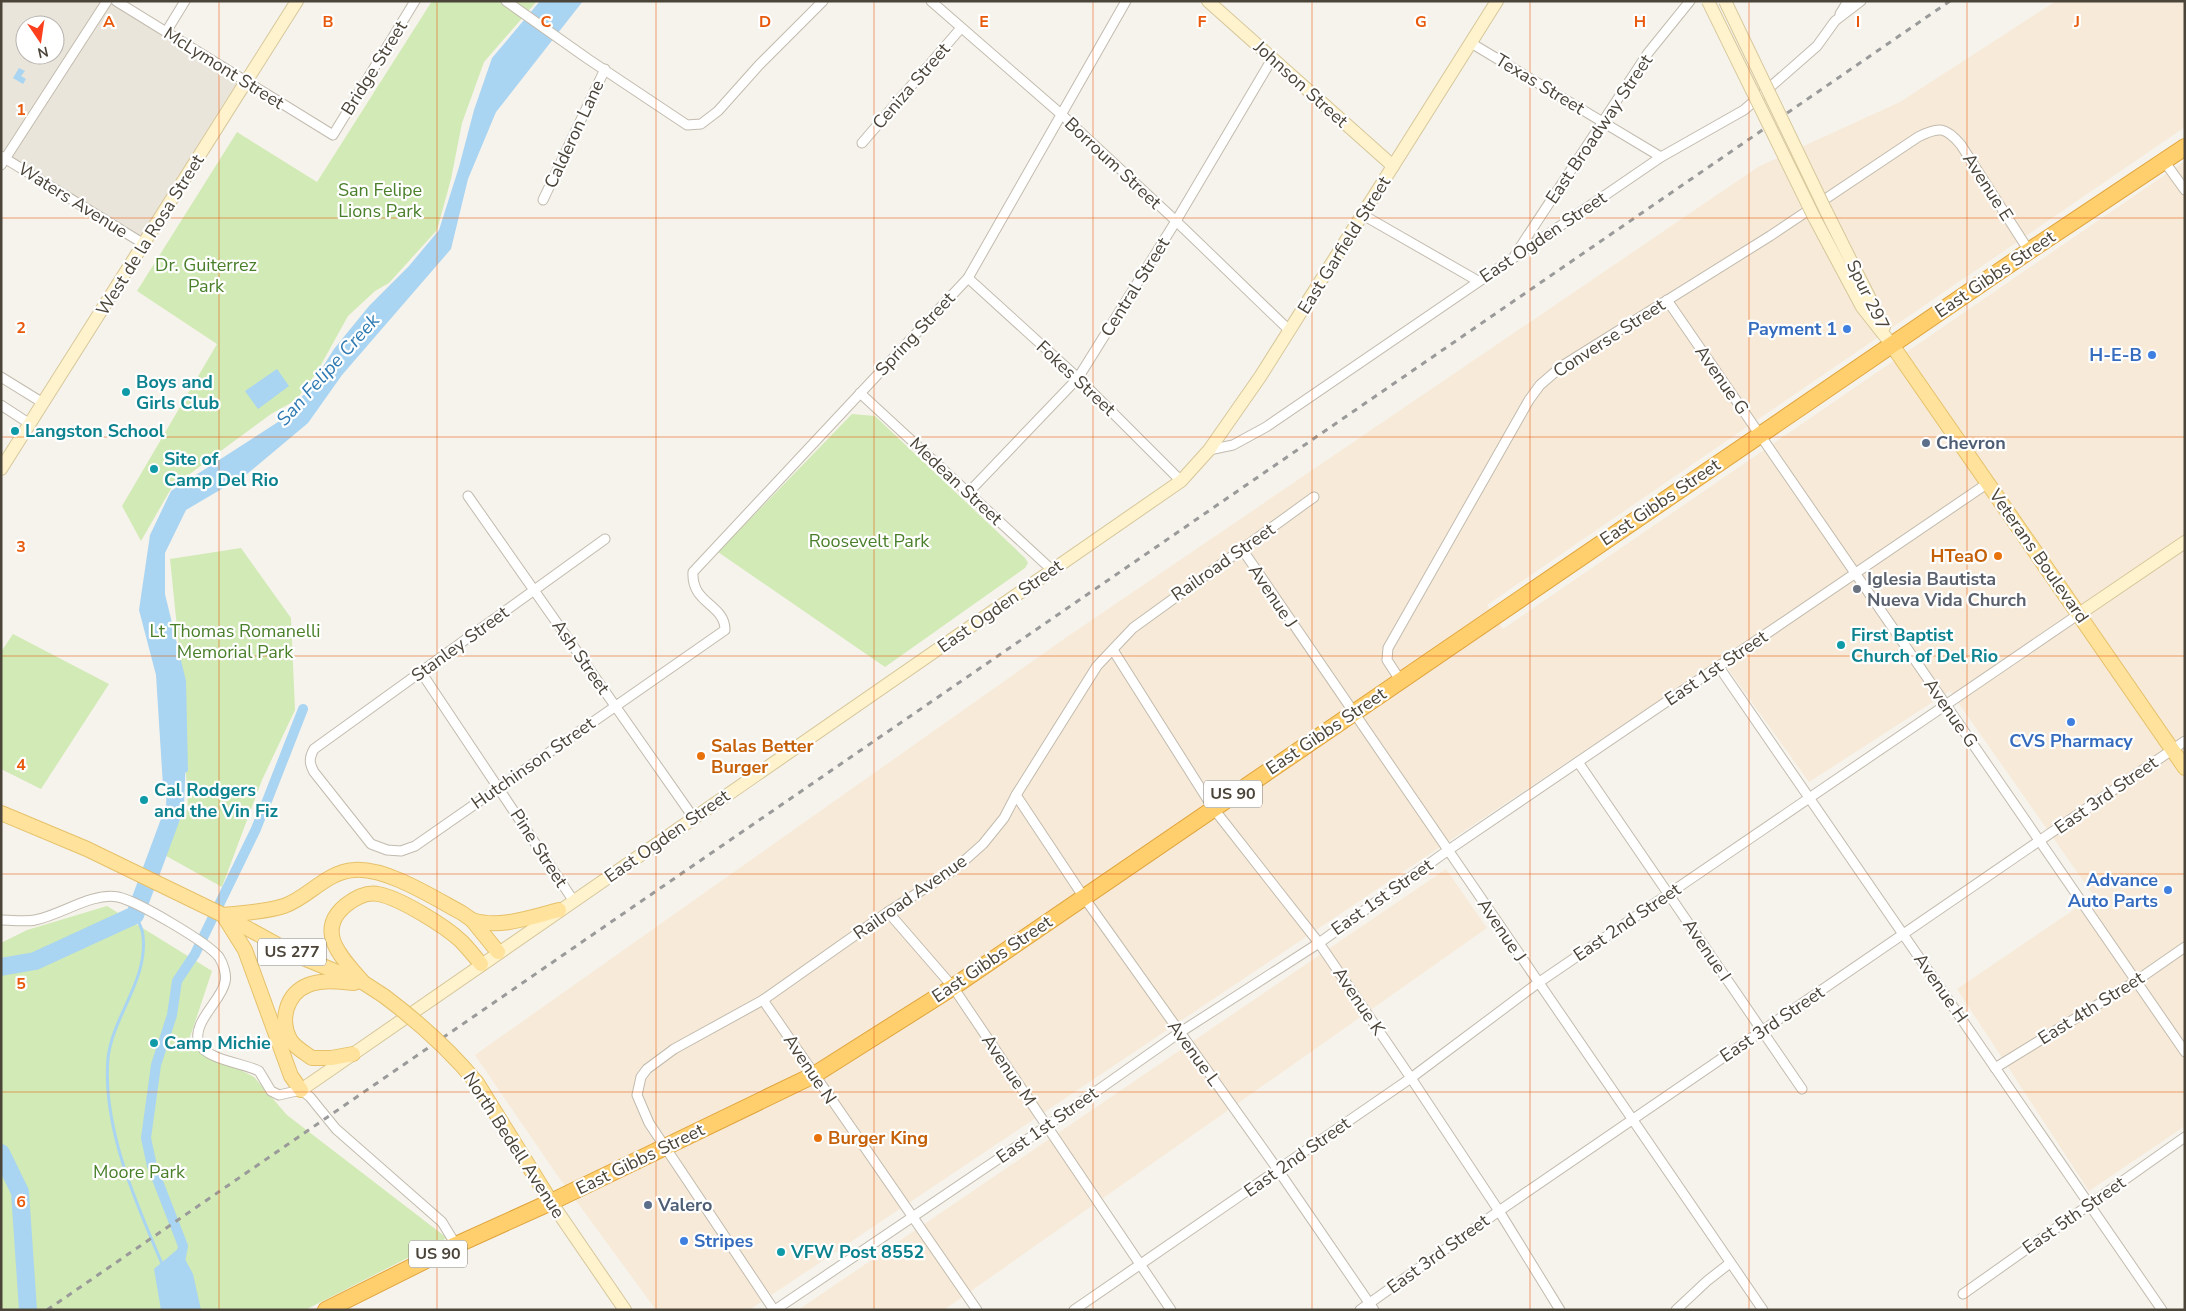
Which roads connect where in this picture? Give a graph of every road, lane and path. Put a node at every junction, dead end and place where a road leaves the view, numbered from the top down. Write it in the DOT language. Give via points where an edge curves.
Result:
graph roads {
  1 [pos="107,1"];
  2 [pos="116,1"];
  3 [pos="185,1"];
  4 [pos="297,1"];
  5 [pos="415,1"];
  6 [pos="823,1"];
  7 [pos="931,1"];
  8 [pos="1126,1"];
  9 [pos="1208,1"];
  10 [pos="1497,1"];
  11 [pos="1690,1"];
  12 [pos="1708,1"];
  13 [pos="1725,1"];
  14 [pos="1861,1"];
  15 [pos="508,2"];
  16 [pos="1846,2"];
  17 [pos="1835,20"];
  18 [pos="961,28"];
  19 [pos="166,32"];
  20 [pos="1471,43"];
  21 [pos="1272,59"];
  22 [pos="605,69"];
  23 [pos="246,82"];
  24 [pos="1062,115"];
  25 [pos="1603,122"];
  26 [pos="1942,129"];
  27 [pos="333,134"];
  28 [pos="862,143"];
  29 [pos="2185,147"];
  30 [pos="1661,157"];
  31 [pos="3,160"];
  32 [pos="2164,161"];
  33 [pos="1393,166"];
  34 [pos="2185,190"];
  35 [pos="543,200"];
  36 [pos="1363,214"];
  37 [pos="1820,214"];
  38 [pos="1176,221"];
  39 [pos="144,244"];
  40 [pos="2029,251"];
  41 [pos="1512,259"];
  42 [pos="968,278"];
  43 [pos="1478,282"];
  44 [pos="1667,300"];
  45 [pos="1290,331"];
  46 [pos="1892,345"];
  47 [pos="1,377"];
  48 [pos="1078,378"];
  49 [pos="860,393"];
  50 [pos="43,403"];
  51 [pos="1,405"];
  52 [pos="30,424"];
  53 [pos="1760,435"];
  54 [pos="1209,450"];
  55 [pos="1,469"];
  56 [pos="1181,481"];
  57 [pos="1988,483"];
  58 [pos="968,493"];
  59 [pos="468,496"];
  60 [pos="1314,496"];
  61 [pos="605,539"];
  62 [pos="2185,542"];
  63 [pos="1242,549"];
  64 [pos="1052,570"];
  65 [pos="1855,574"];
  66 [pos="534,590"];
  67 [pos="2079,614"];
  68 [pos="724,630"];
  69 [pos="1113,650"];
  70 [pos="1719,666"];
  71 [pos="422,672"];
  72 [pos="1400,680"];
  73 [pos="1946,705"];
  74 [pos="616,706"];
  75 [pos="1352,713"];
  76 [pos="2185,741"];
  77 [pos="2172,750"];
  78 [pos="1578,762"];
  79 [pos="2185,768"];
  80 [pos="499,787"];
  81 [pos="1016,795"];
  82 [pos="1809,798"];
  83 [pos="1213,808"];
  84 [pos="1,813"];
  85 [pos="693,817"];
  86 [pos="2039,841"];
  87 [pos="415,846"];
  88 [pos="1447,851"];
  89 [pos="1668,894"];
  90 [pos="1083,896"];
  91 [pos="574,900"];
  92 [pos="559,910"];
  93 [pos="888,912"];
  94 [pos="224,915"];
  95 [pos="1,920"];
  96 [pos="472,920"];
  97 [pos="1903,934"];
  98 [pos="1319,943"];
  99 [pos="2185,947"];
  100 [pos="498,952"];
  101 [pos="481,964"];
  102 [pos="2136,981"];
  103 [pos="364,983"];
  104 [pos="1538,983"];
  105 [pos="953,987"];
  106 [pos="763,1000"];
  107 [pos="1762,1031"];
  108 [pos="1179,1033"];
  109 [pos="2185,1052"];
  110 [pos="353,1054"];
  111 [pos="1995,1068"];
  112 [pos="814,1075"];
  113 [pos="1411,1078"];
  114 [pos="1802,1089"];
  115 [pos="301,1090"];
  116 [pos="1632,1120"];
  117 [pos="1047,1126"];
  118 [pos="2185,1137"];
  119 [pos="666,1146"];
  120 [pos="1278,1170"];
  121 [pos="551,1202"];
  122 [pos="2089,1203"];
  123 [pos="1499,1211"];
  124 [pos="913,1217"];
  125 [pos="456,1245"];
  126 [pos="1730,1263"];
  127 [pos="1140,1264"];
  128 [pos="1963,1294"];
  129 [pos="1371,1307"];
  130 [pos="326,1310"];
  131 [pos="625,1310"];
  132 [pos="775,1310"];
  133 [pos="977,1310"];
  134 [pos="1074,1310"];
  135 [pos="1171,1310"];
  136 [pos="1360,1310"];
  137 [pos="1560,1310"];
  138 [pos="1676,1310"];
  139 [pos="1763,1310"];
  140 [pos="2162,1310"];
  1 -- 31 [label="street"];
  2 -- 19 [label="street, McLymont Street"];
  3 -- 19 [label="street"];
  4 -- 23 [label="main road, West de la Rosa Street"];
  5 -- 27 [label="street, Bridge Street"];
  6 -- 22 [label="street" via="718,111 701,124 687,125"];
  7 -- 18 [label="street, Borroum Street"];
  8 -- 24 [label="street, Spring Street"];
  9 -- 21 [label="main road, Johnson Street"];
  10 -- 20 [label="main road, East Garfield Street"];
  11 -- 25 [label="street, East Broadway Street" via="1648,53"];
  12 -- 37 [label="main road, Spur 297, bridge"];
  13 -- 37 [label="main road, Spur 297, bridge"];
  14 -- 17 [label="street, East Ogden Street"];
  15 -- 22 [label="street"];
  16 -- 17 [label="street"];
  17 -- 30 [label="street, East Ogden Street" via="1817,46 1744,110"];
  18 -- 24 [label="street, Borroum Street"];
  18 -- 28 [label="street, Ceniza Street"];
  19 -- 23 [label="street, McLymont Street"];
  20 -- 25 [label="street, Texas Street"];
  20 -- 33 [label="main road, East Garfield Street"];
  21 -- 33 [label="main road, Johnson Street"];
  21 -- 38 [label="street, Central Street"];
  22 -- 35 [label="street, Calderon Lane"];
  23 -- 27 [label="street, McLymont Street"];
  23 -- 39 [label="main road, West de la Rosa Street"];
  24 -- 38 [label="street, Borroum Street"];
  24 -- 42 [label="street, Spring Street"];
  25 -- 30 [label="street, Texas Street"];
  25 -- 41 [label="street, East Broadway Street"];
  26 -- 40 [label="street, Avenue E" via="1962,145"];
  26 -- 44 [label="street, Converse Street" via="1918,137"];
  29 -- 32 [label="highway, East Gibbs Street"];
  30 -- 41 [label="street, East Ogden Street"];
  31 -- 39 [label="street, Waters Avenue"];
  32 -- 34 [label="street"];
  32 -- 40 [label="highway, East Gibbs Street"];
  33 -- 36 [label="main road, East Garfield Street"];
  36 -- 43 [label="street"];
  36 -- 45 [label="main road, East Garfield Street"];
  37 -- 46 [label="main road, Spur 297" via="1862,307"];
  38 -- 45 [label="street, Borroum Street"];
  38 -- 48 [label="street, Central Street"];
  39 -- 50 [label="main road, West de la Rosa Street"];
  40 -- 46 [label="highway, East Gibbs Street"];
  41 -- 43 [label="street, East Ogden Street"];
  42 -- 48 [label="street, Fokes Street"];
  42 -- 49 [label="street, Spring Street"];
  43 -- 54 [label="street, East Ogden Street" via="1266,428 1233,445"];
  44 -- 53 [label="street, Avenue G"];
  44 -- 72 [label="street, Converse Street" via="1562,366 1534,393 1388,648 1387,660"];
  45 -- 54 [label="main road, East Garfield Street"];
  46 -- 53 [label="highway, East Gibbs Street / US 90"];
  46 -- 57 [label="main road, Veterans Boulevard"];
  47 -- 50 [label="street"];
  48 -- 56 [label="street, Fokes Street"];
  48 -- 58 [label="street, Central Street"];
  49 -- 58 [label="street, Medean Street"];
  49 -- 68 [label="street, Spring Street" via="693,572 695,589 721,616"];
  50 -- 52 [label="main road, West de la Rosa Street"];
  51 -- 52 [label="street"];
  52 -- 55 [label="main road, West de la Rosa Street"];
  53 -- 65 [label="street, Avenue G"];
  53 -- 72 [label="highway, East Gibbs Street / US 90"];
  54 -- 56 [label="main road, East Garfield Street"];
  56 -- 64 [label="main road, East Ogden Street"];
  57 -- 65 [label="street, East 1st Street"];
  57 -- 67 [label="main road, Veterans Boulevard"];
  58 -- 64 [label="street, Medean Street"];
  59 -- 66 [label="street, Ash Street"];
  60 -- 63 [label="street, Railroad Street"];
  61 -- 66 [label="street, Stanley Street"];
  62 -- 67 [label="main road, East 2nd Street"];
  63 -- 69 [label="street, Railroad Street" via="1133,628"];
  63 -- 75 [label="street, Avenue J"];
  64 -- 85 [label="main road, East Ogden Street"];
  65 -- 70 [label="street, East 1st Street"];
  65 -- 73 [label="street, Avenue G"];
  66 -- 71 [label="street, Stanley Street"];
  66 -- 74 [label="street, Ash Street"];
  67 -- 73 [label="street, East 2nd Street"];
  67 -- 77 [label="main road, Veterans Boulevard"];
  68 -- 74 [label="street, Hutchinson Street"];
  69 -- 81 [label="street, Railroad Avenue" via="1097,666"];
  69 -- 83 [label="street, Avenue K"];
  70 -- 78 [label="street, East 1st Street"];
  70 -- 82 [label="street, Avenue H"];
  71 -- 80 [label="street, Pine Street"];
  71 -- 87 [label="street, Stanley Street" via="314,749 310,756 314,772 371,844 387,850"];
  72 -- 75 [label="highway, East Gibbs Street / US 90"];
  73 -- 82 [label="street, East 2nd Street"];
  73 -- 86 [label="street, Avenue G"];
  74 -- 80 [label="street, Hutchinson Street"];
  74 -- 85 [label="street, Ash Street"];
  75 -- 83 [label="highway, East Gibbs Street / US 90"];
  75 -- 88 [label="street, Avenue J"];
  76 -- 77 [label="street, East 3rd Street"];
  77 -- 79 [label="main road, Veterans Boulevard"];
  77 -- 86 [label="street, East 3rd Street"];
  78 -- 88 [label="street, East 1st Street"];
  78 -- 89 [label="street, Avenue I"];
  80 -- 87 [label="street, Hutchinson Street"];
  80 -- 91 [label="street, Pine Street"];
  81 -- 90 [label="street, Avenue L"];
  81 -- 93 [label="street, Railroad Avenue" via="1004,818 955,869"];
  82 -- 89 [label="street, East 2nd Street"];
  82 -- 97 [label="street, Avenue H"];
  83 -- 90 [label="highway, East Gibbs Street / US 90"];
  83 -- 98 [label="street, Avenue K"];
  84 -- 94 [label="main road, US 277" via="87,849"];
  85 -- 91 [label="main road, East Ogden Street"];
  86 -- 97 [label="street, East 3rd Street"];
  86 -- 102 [label="street, Avenue G"];
  88 -- 98 [label="street, East 1st Street"];
  88 -- 104 [label="street, Avenue J"];
  89 -- 104 [label="street, East 2nd Street"];
  89 -- 107 [label="street, Avenue I"];
  90 -- 105 [label="highway, East Gibbs Street / US 90"];
  90 -- 108 [label="street, Avenue L"];
  91 -- 92 [label="main road, East Ogden Street"];
  92 -- 96 [label="main road" via="503,923"];
  92 -- 100 [label="main road, East Ogden Street"];
  93 -- 105 [label="street, Avenue M"];
  93 -- 106 [label="street, Railroad Avenue"];
  94 -- 96 [label="main road" via="284,906 329,877 353,870 384,874"];
  94 -- 103 [label="main road, US 277" via="296,955"];
  94 -- 115 [label="main road" via="244,950 292,1076"];
  95 -- 115 [label="street" via="34,920 100,897 119,897 165,920 210,948 223,965 225,982 199,1028 199,1043 204,1050 259,1071 271,1091 279,1096"];
  96 -- 100 [label="main road"];
  97 -- 107 [label="street, East 3rd Street"];
  97 -- 111 [label="street, Avenue H"];
  98 -- 108 [label="street, East 1st Street"];
  98 -- 113 [label="street, Avenue K"];
  99 -- 102 [label="street, East 4th Street"];
  100 -- 101 [label="main road, East Ogden Street"];
  101 -- 103 [label="main road" via="460,940 437,923 397,900 378,894 366,895 352,900 332,921 332,938 338,954"];
  101 -- 110 [label="main road, East Ogden Street"];
  102 -- 109 [label="street, Avenue G"];
  102 -- 111 [label="street, East 4th Street"];
  103 -- 110 [label="main road" via="319,981 306,985 293,996 285,1010 291,1040 312,1058"];
  103 -- 121 [label="main road, North Bedell Avenue / US 277, bridge" via="423,1025 457,1059 477,1083"];
  104 -- 113 [label="street, East 2nd Street"];
  104 -- 116 [label="street, Avenue J"];
  105 -- 112 [label="highway, East Gibbs Street / US 90"];
  105 -- 117 [label="street, Avenue M"];
  106 -- 112 [label="street, Avenue N"];
  106 -- 119 [label="street, Railroad Avenue" via="674,1049 641,1077 637,1095 649,1123"];
  107 -- 114 [label="street, Avenue I"];
  107 -- 116 [label="street, East 3rd Street"];
  108 -- 117 [label="street, East 1st Street"];
  108 -- 120 [label="street, Avenue L"];
  110 -- 115 [label="main road, East Ogden Street"];
  111 -- 122 [label="street, Avenue H"];
  112 -- 119 [label="highway, East Gibbs Street / US 90"];
  112 -- 124 [label="street, Avenue N"];
  113 -- 120 [label="street, East 2nd Street"];
  113 -- 123 [label="street, Avenue K"];
  115 -- 125 [label="street" via="336,1129 442,1222"];
  116 -- 123 [label="street, East 3rd Street"];
  116 -- 126 [label="street, Avenue J"];
  117 -- 124 [label="street, East 1st Street"];
  117 -- 127 [label="street, Avenue M"];
  118 -- 122 [label="street, East 5th Street"];
  119 -- 121 [label="highway, East Gibbs Street / US 90"];
  119 -- 132 [label="street"];
  120 -- 127 [label="street, East 2nd Street"];
  120 -- 129 [label="street, Avenue L"];
  121 -- 125 [label="highway, East Gibbs Street / US 90"];
  121 -- 131 [label="main road, North Bedell Avenue"];
  122 -- 128 [label="street, East 5th Street"];
  122 -- 140 [label="street, Avenue H"];
  123 -- 129 [label="street, East 3rd Street"];
  123 -- 137 [label="street, Avenue K"];
  124 -- 132 [label="street, East 1st Street"];
  124 -- 133 [label="street, Avenue N"];
  125 -- 130 [label="highway, East Gibbs Street / US 90"];
  126 -- 138 [label="street"];
  126 -- 139 [label="street, Avenue J"];
  127 -- 134 [label="street, East 2nd Street"];
  127 -- 135 [label="street, Avenue M"];
  129 -- 136 [label="street, East 3rd Street"];
}
